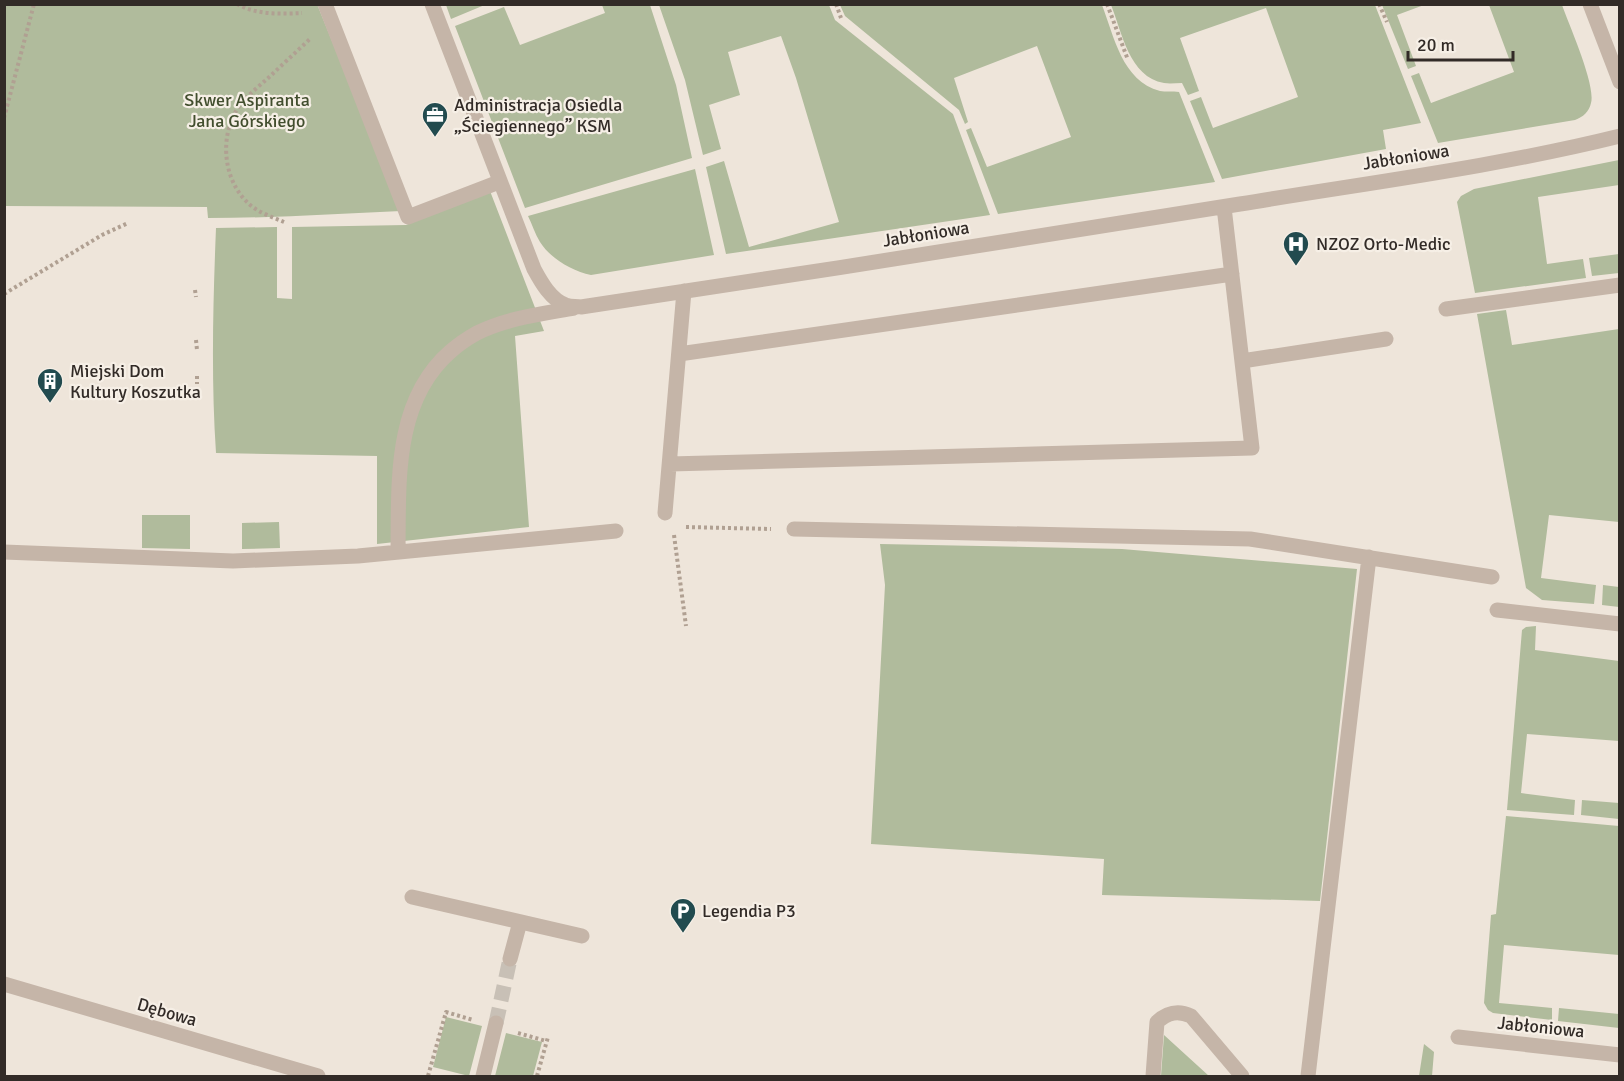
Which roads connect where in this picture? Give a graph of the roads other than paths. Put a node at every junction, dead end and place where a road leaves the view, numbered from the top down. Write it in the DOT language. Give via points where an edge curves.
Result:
graph roads {
  1 [pos="432,4"];
  2 [pos="1590,4"];
  3 [pos="327,11"];
  4 [pos="1620,81"];
  5 [pos="1620,135"];
  6 [pos="499,182"];
  7 [pos="1224,207"];
  8 [pos="1232,274"];
  9 [pos="1620,285"];
  10 [pos="684,291"];
  11 [pos="581,307"];
  12 [pos="1446,309"];
  13 [pos="1386,339"];
  14 [pos="679,354"];
  15 [pos="1242,361"];
  16 [pos="670,464"];
  17 [pos="669,520"];
  18 [pos="794,529"];
  19 [pos="616,531"];
  20 [pos="4,552"];
  21 [pos="398,552"];
  22 [pos="1369,558"];
  23 [pos="1492,577"];
  24 [pos="1497,610"];
  25 [pos="1620,624"];
  26 [pos="412,897"];
  27 [pos="520,922"];
  28 [pos="582,936"];
  29 [pos="510,959"];
  30 [pos="4,984"];
  31 [pos="496,1023"];
  32 [pos="1458,1037"];
  33 [pos="1620,1055"];
  34 [pos="318,1077"];
  35 [pos="483,1077"];
  36 [pos="1154,1077"];
  37 [pos="1242,1077"];
  38 [pos="1308,1077"];
  1 -- 6 [label="street, Jabłoniowa"];
  2 -- 4 [label="street"];
  3 -- 6 [label="street" via="408,218"];
  5 -- 7 [label="street, Jabłoniowa" via="1521,158"];
  6 -- 11 [label="street, Jabłoniowa" via="540,281 565,305"];
  7 -- 8 [label="street"];
  7 -- 10 [label="street, Jabłoniowa"];
  8 -- 14 [label="street"];
  8 -- 15 [label="street"];
  9 -- 12 [label="street"];
  10 -- 11 [label="street, Jabłoniowa"];
  10 -- 14 [label="street"];
  11 -- 21 [label="street" via="520,317 475,334 445,356 425,379 405,435 399,476"];
  13 -- 15 [label="street"];
  14 -- 16 [label="street"];
  15 -- 16 [label="street" via="1252,448"];
  16 -- 17 [label="street"];
  18 -- 22 [label="street" via="1250,539"];
  19 -- 21 [label="street"];
  20 -- 21 [label="street" via="232,561"];
  22 -- 23 [label="street"];
  22 -- 38 [label="street"];
  24 -- 25 [label="street"];
  26 -- 27 [label="street"];
  27 -- 28 [label="street"];
  27 -- 29 [label="street"];
  30 -- 34 [label="street, Dębowa"];
  31 -- 35 [label="street"];
  32 -- 33 [label="street, Jabłoniowa"];
  36 -- 37 [label="street" via="1157,1022 1172,1012 1191,1016"];
}
